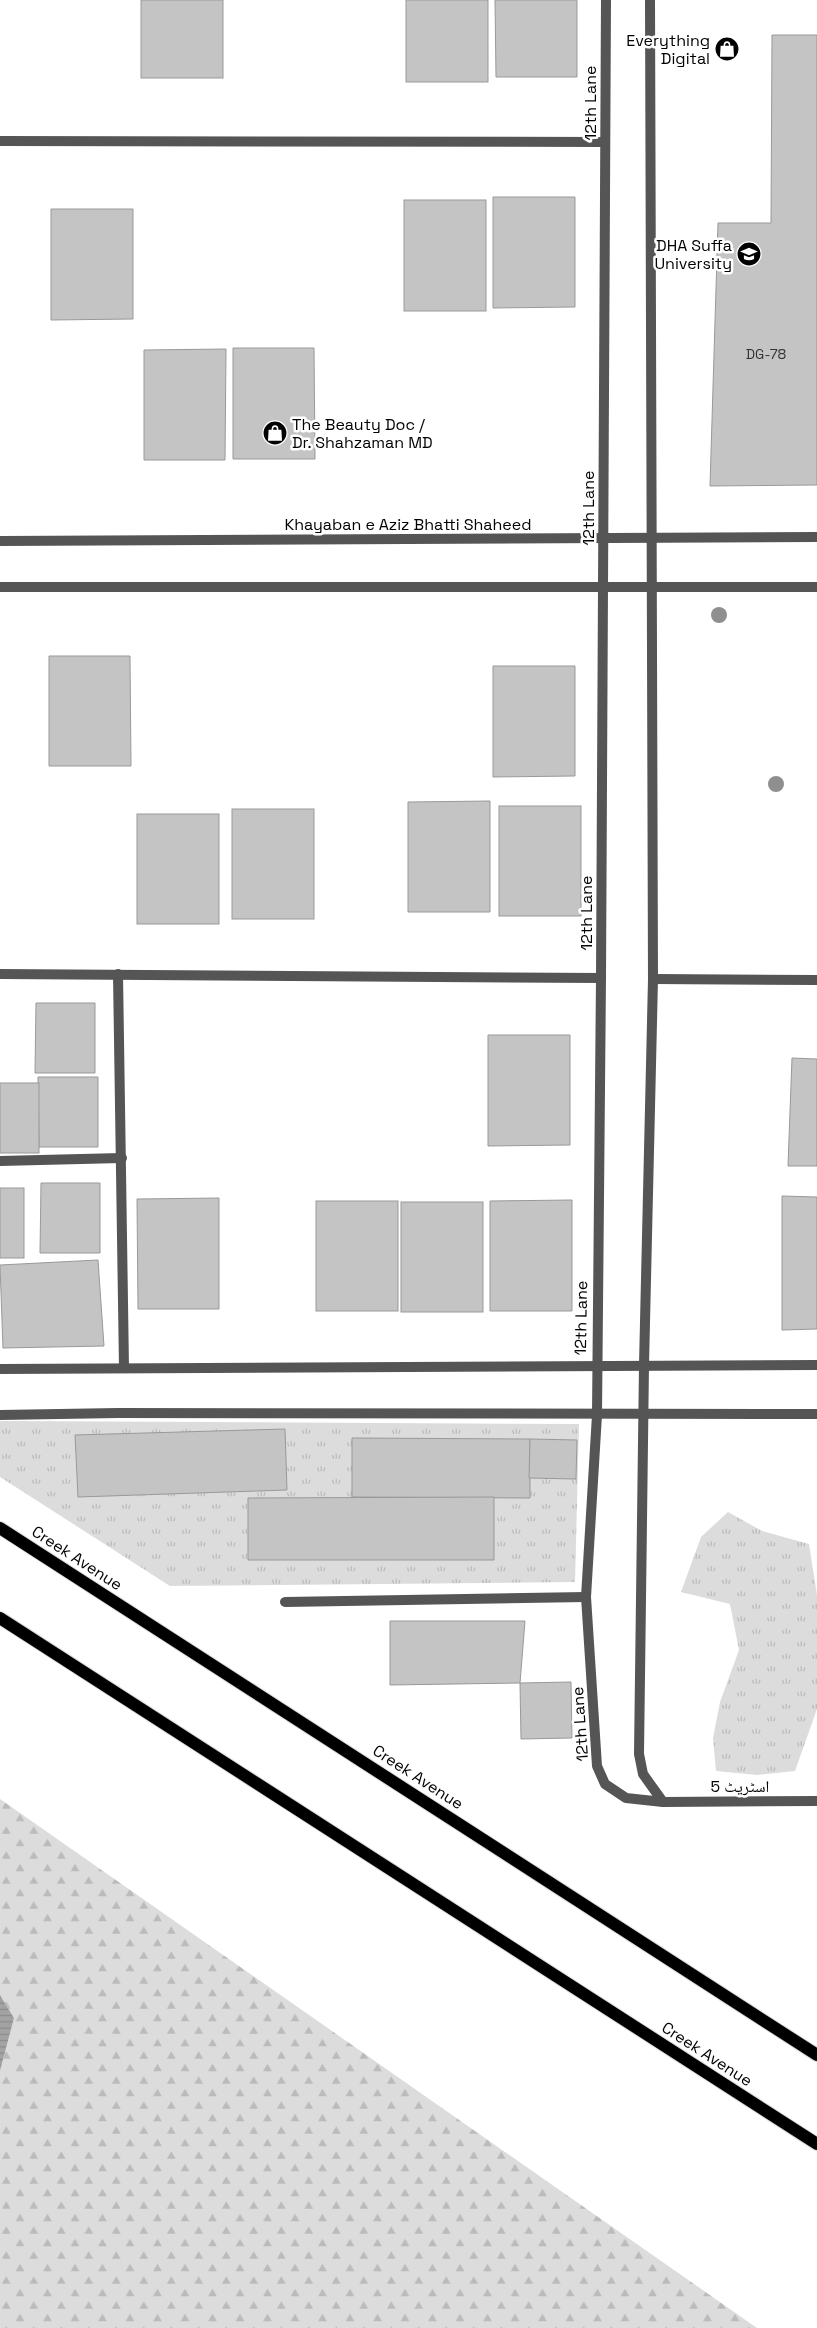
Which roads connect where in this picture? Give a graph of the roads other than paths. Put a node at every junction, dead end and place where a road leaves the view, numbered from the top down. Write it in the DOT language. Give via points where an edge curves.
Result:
graph roads {
  1 [pos="606,0"];
  2 [pos="650,0"];
  3 [pos="0,141"];
  4 [pos="604,142"];
  5 [pos="652,536"];
  6 [pos="817,537"];
  7 [pos="603,538"];
  8 [pos="0,541"];
  9 [pos="603,586"];
  10 [pos="652,586"];
  11 [pos="817,586"];
  12 [pos="0,587"];
  13 [pos="0,974"];
  14 [pos="118,974"];
  15 [pos="601,978"];
  16 [pos="653,979"];
  17 [pos="817,980"];
  18 [pos="122,1158"];
  19 [pos="0,1161"];
  20 [pos="596,1365"];
  21 [pos="644,1365"];
  22 [pos="817,1365"];
  23 [pos="124,1368"];
  24 [pos="0,1369"];
  25 [pos="596,1414"];
  26 [pos="643,1414"];
  27 [pos="817,1414"];
  28 [pos="0,1415"];
  29 [pos="0,1528"];
  30 [pos="586,1597"];
  31 [pos="285,1602"];
  32 [pos="0,1618"];
  33 [pos="817,1801"];
  34 [pos="662,1802"];
  35 [pos="817,2055"];
  36 [pos="817,2144"];
  1 -- 4 [label="street, 12th Lane"];
  2 -- 5 [label="street"];
  3 -- 4 [label="street"];
  4 -- 7 [label="street, 12th Lane"];
  5 -- 6 [label="street, Khayaban e Aziz Bhatti Shaheed"];
  5 -- 7 [label="street, Khayaban e Aziz Bhatti Shaheed"];
  5 -- 10 [label="street"];
  7 -- 8 [label="street, Khayaban e Aziz Bhatti Shaheed"];
  7 -- 9 [label="street, 12th Lane"];
  9 -- 10 [label="street"];
  9 -- 12 [label="street"];
  9 -- 15 [label="street, 12th Lane"];
  10 -- 11 [label="street"];
  10 -- 16 [label="street"];
  13 -- 14 [label="street"];
  14 -- 15 [label="street"];
  14 -- 18 [label="street"];
  15 -- 20 [label="street, 12th Lane"];
  16 -- 17 [label="street"];
  16 -- 21 [label="street"];
  18 -- 19 [label="street"];
  18 -- 23 [label="street"];
  20 -- 21 [label="street"];
  20 -- 23 [label="street"];
  20 -- 25 [label="street, 12th Lane"];
  21 -- 22 [label="street"];
  21 -- 26 [label="street"];
  23 -- 24 [label="street"];
  25 -- 26 [label="street"];
  25 -- 28 [label="street"];
  25 -- 30 [label="street, 12th Lane"];
  26 -- 27 [label="street"];
  26 -- 34 [label="street" via="639,1754 643,1774"];
  29 -- 35 [label="main road, Creek Avenue"];
  30 -- 31 [label="street"];
  30 -- 34 [label="street, 12th Lane" via="597,1766 605,1784 626,1798"];
  32 -- 36 [label="main road, Creek Avenue"];
  33 -- 34 [label="street, اسٹریٹ 5"];
}
